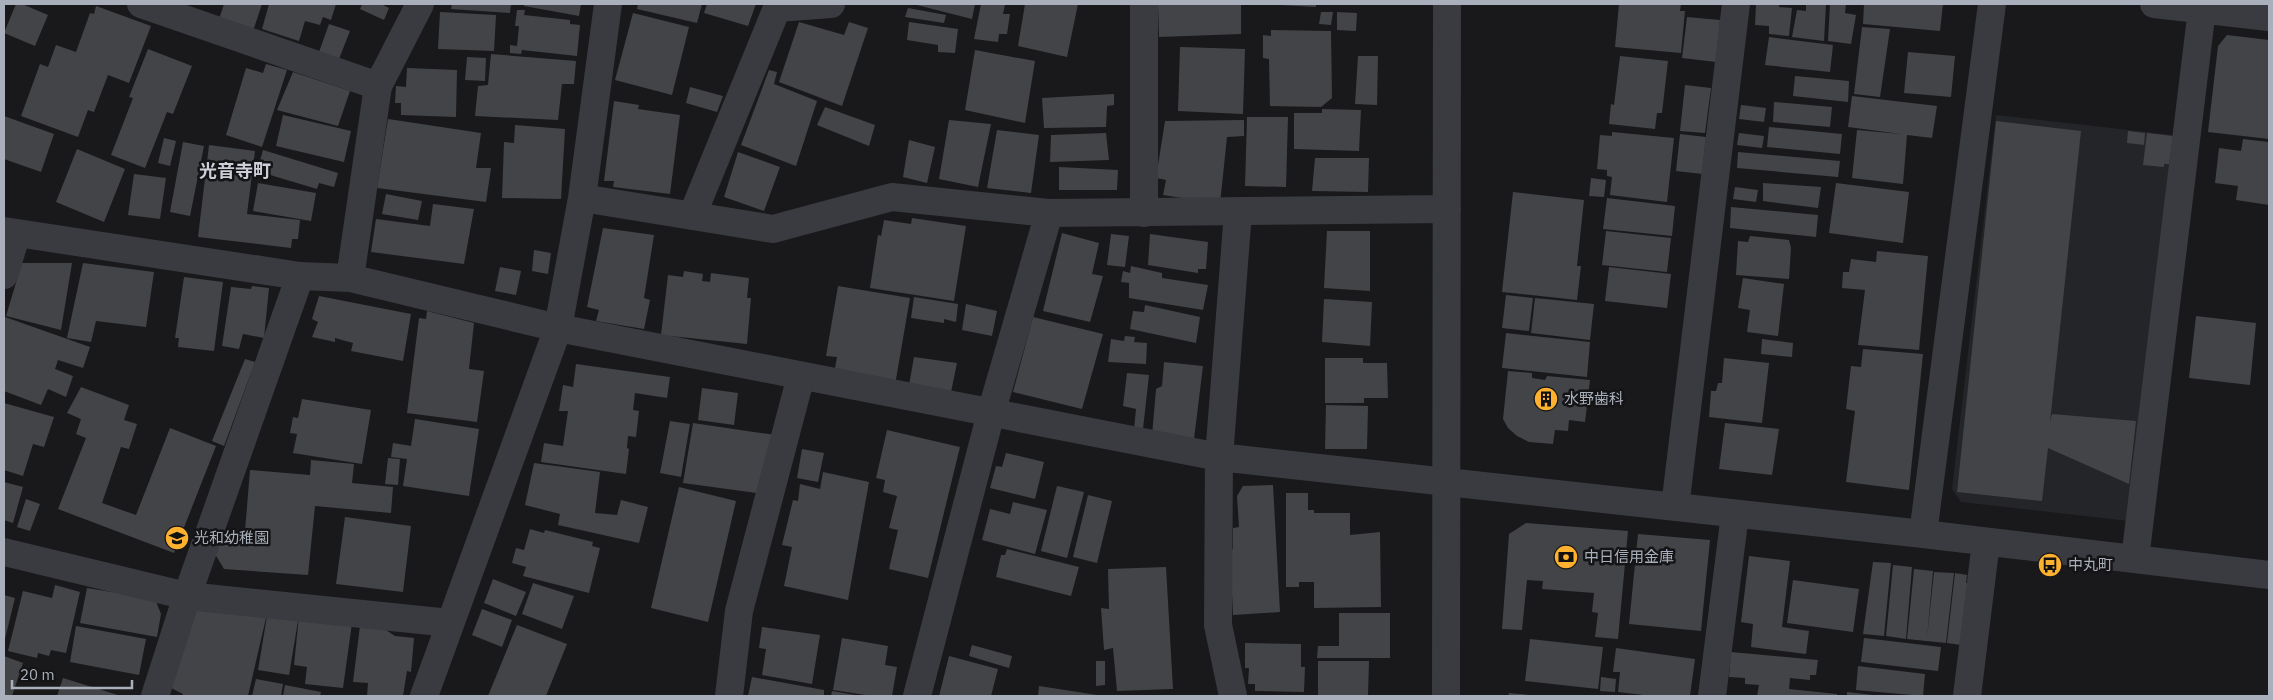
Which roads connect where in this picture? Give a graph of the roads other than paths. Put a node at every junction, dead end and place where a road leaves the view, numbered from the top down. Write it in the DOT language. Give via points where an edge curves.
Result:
graph roads {
  1 [pos="141,4"];
  2 [pos="420,4"];
  3 [pos="608,4"];
  4 [pos="831,4"];
  5 [pos="1144,4"];
  6 [pos="1447,4"];
  7 [pos="1736,4"];
  8 [pos="1992,4"];
  9 [pos="2154,4"];
  10 [pos="2202,9"];
  11 [pos="2269,17"];
  12 [pos="378,86"];
  13 [pos="582,198"];
  14 [pos="1447,209"];
  15 [pos="1238,212"];
  16 [pos="1144,213"];
  17 [pos="1048,214"];
  18 [pos="692,216"];
  19 [pos="10,232"];
  20 [pos="4,275"];
  21 [pos="300,276"];
  22 [pos="350,278"];
  23 [pos="558,328"];
  24 [pos="800,376"];
  25 [pos="991,413"];
  26 [pos="1219,458"];
  27 [pos="1446,482"];
  28 [pos="1675,507"];
  29 [pos="1735,514"];
  30 [pos="1923,534"];
  31 [pos="1986,542"];
  32 [pos="4,552"];
  33 [pos="2135,559"];
  34 [pos="2269,575"];
  35 [pos="187,596"];
  36 [pos="450,623"];
  37 [pos="155,696"];
  38 [pos="424,696"];
  39 [pos="729,696"];
  40 [pos="917,696"];
  41 [pos="1233,696"];
  42 [pos="1446,696"];
  43 [pos="1712,696"];
  44 [pos="1967,696"];
  1 -- 12 [label="street"];
  2 -- 12 [label="street"];
  3 -- 13 [label="street"];
  4 -- 18 [label="street" via="777,8"];
  5 -- 16 [label="street"];
  6 -- 14 [label="street"];
  7 -- 28 [label="street"];
  8 -- 30 [label="street"];
  9 -- 10 [label="street"];
  10 -- 11 [label="street"];
  10 -- 33 [label="street"];
  12 -- 22 [label="street"];
  13 -- 18 [label="street"];
  13 -- 23 [label="street"];
  14 -- 15 [label="street"];
  14 -- 27 [label="street"];
  15 -- 16 [label="street"];
  15 -- 26 [label="street"];
  16 -- 17 [label="street"];
  17 -- 18 [label="street" via="892,197 773,229"];
  17 -- 25 [label="street"];
  19 -- 20 [label="street"];
  19 -- 21 [label="street"];
  21 -- 22 [label="street"];
  21 -- 35 [label="street"];
  22 -- 23 [label="street"];
  23 -- 24 [label="street"];
  23 -- 36 [label="street"];
  24 -- 25 [label="street"];
  24 -- 39 [label="street" via="739,611"];
  25 -- 26 [label="street"];
  25 -- 40 [label="street"];
  26 -- 27 [label="street"];
  26 -- 41 [label="street" via="1218,624"];
  27 -- 28 [label="street"];
  27 -- 42 [label="street"];
  28 -- 29 [label="street"];
  29 -- 30 [label="street"];
  29 -- 43 [label="street"];
  30 -- 31 [label="street"];
  31 -- 33 [label="street"];
  31 -- 44 [label="street"];
  32 -- 35 [label="street"];
  33 -- 34 [label="street"];
  35 -- 36 [label="street"];
  35 -- 37 [label="street"];
  36 -- 38 [label="street"];
}
